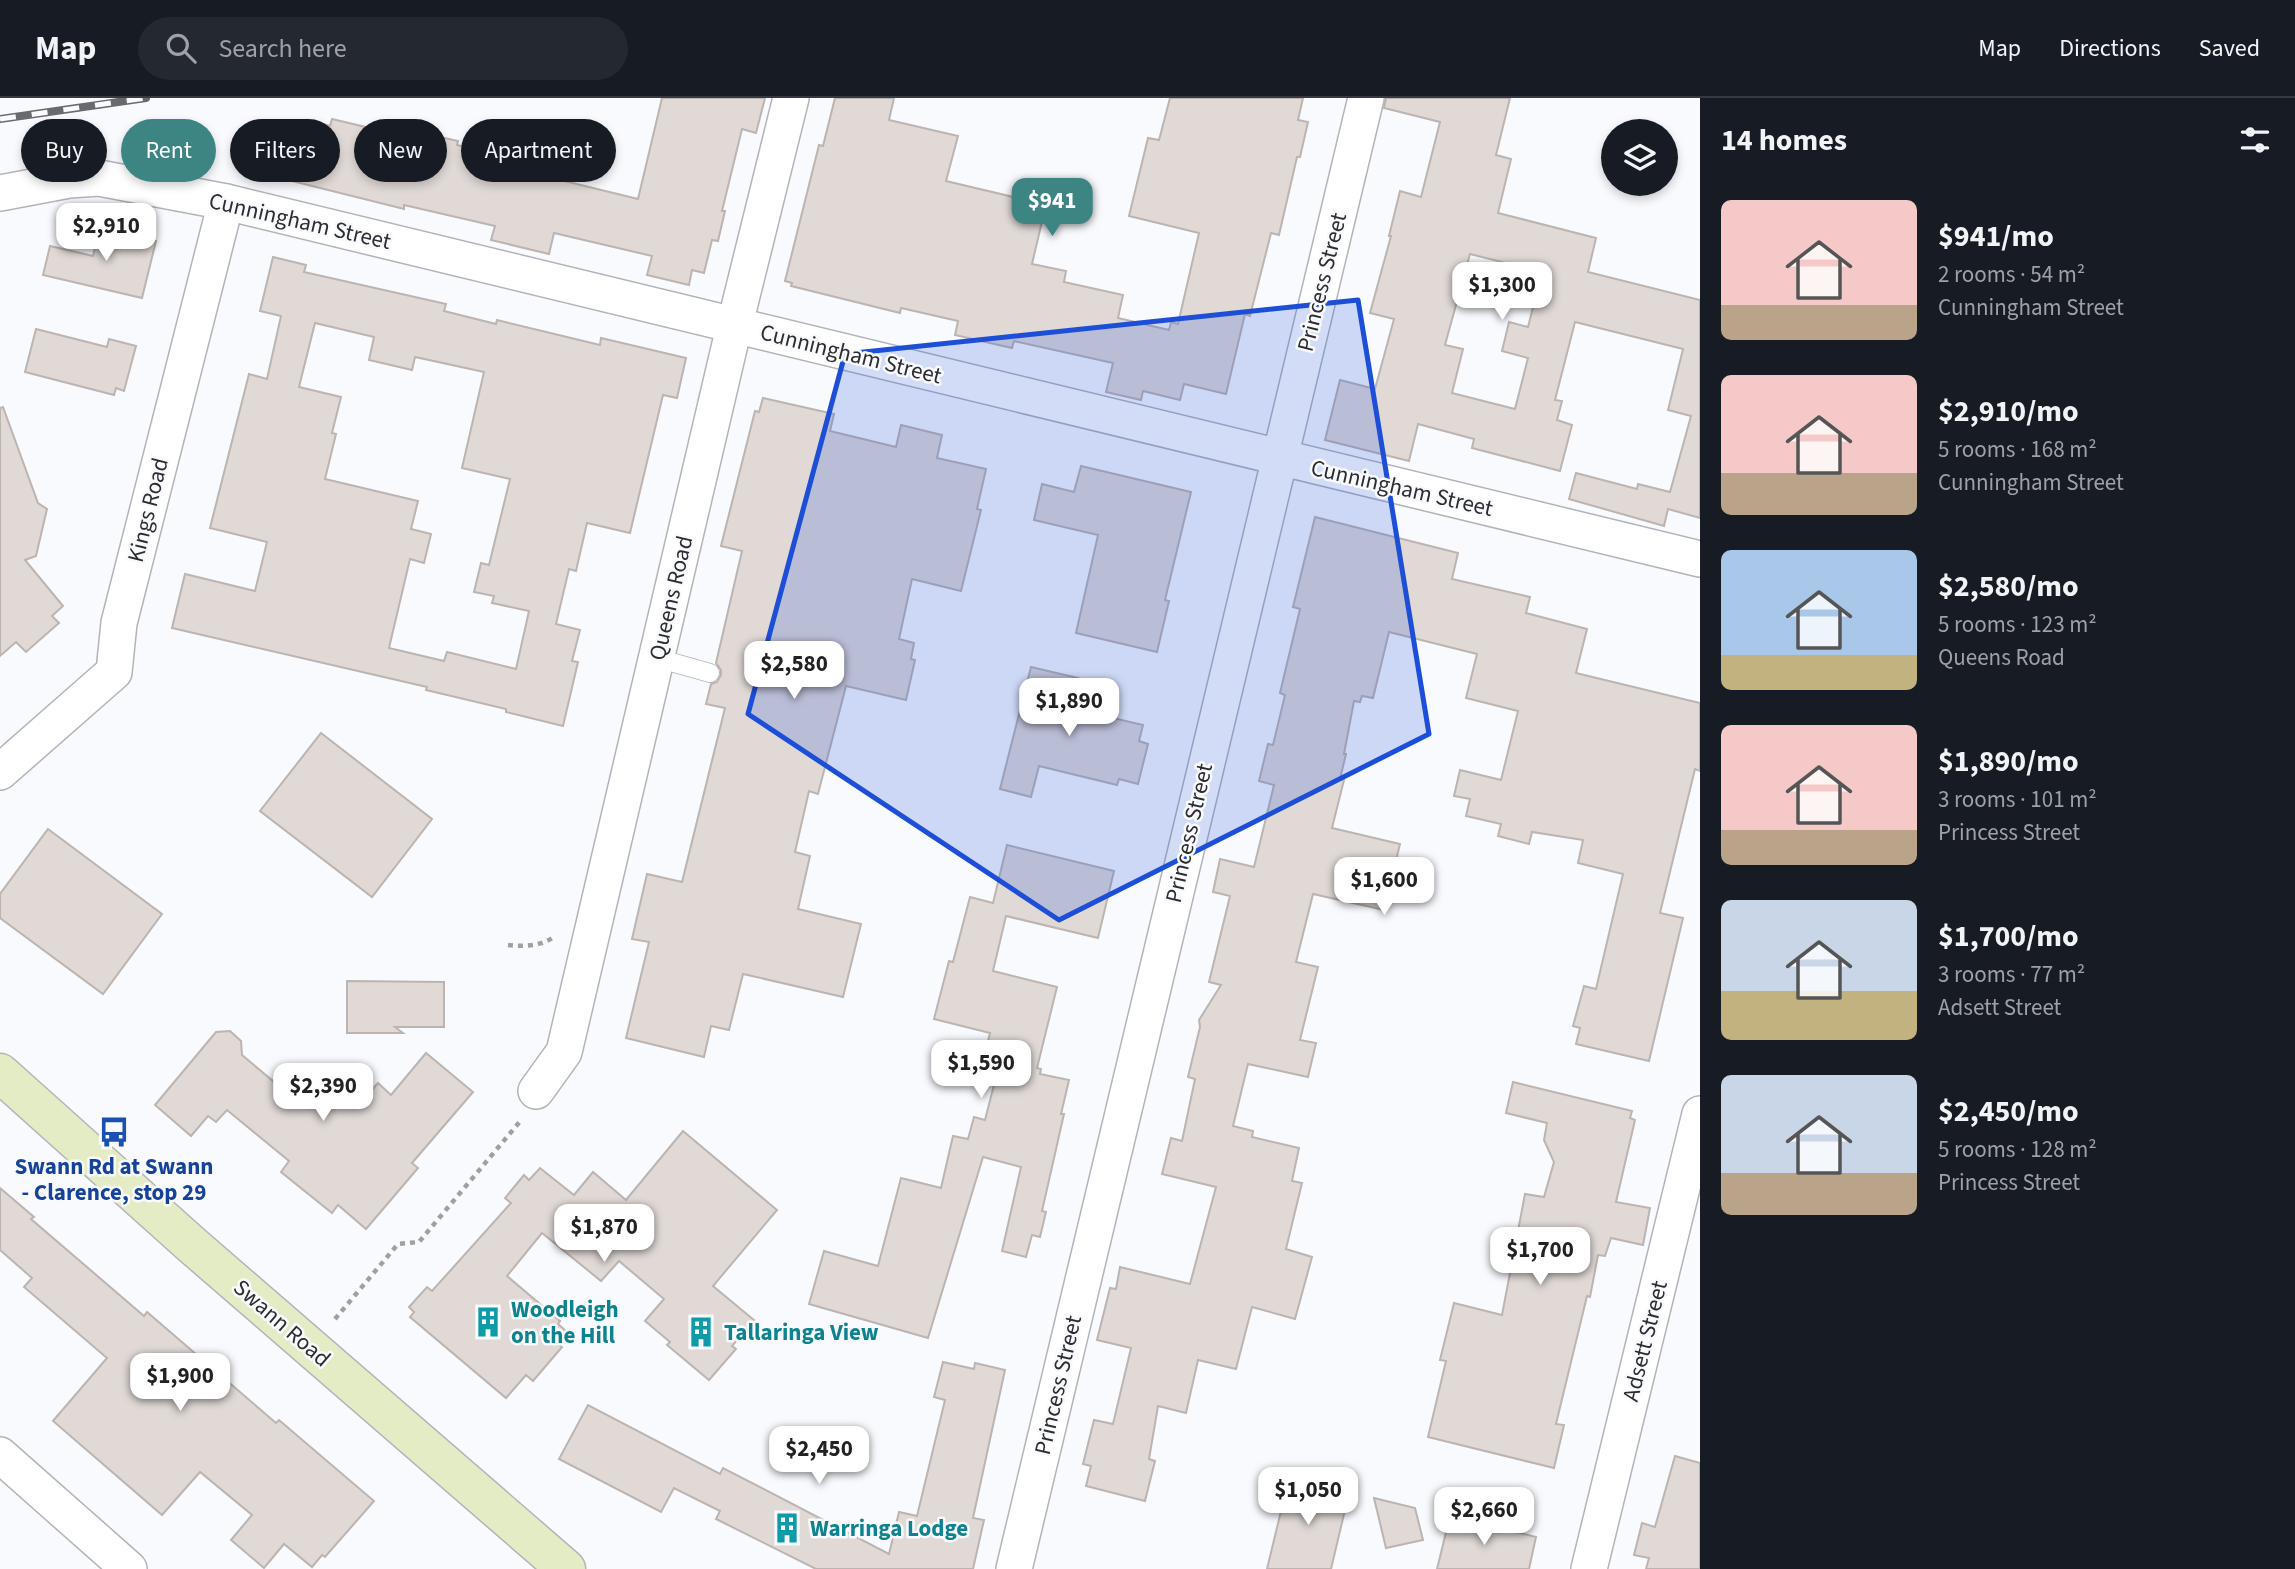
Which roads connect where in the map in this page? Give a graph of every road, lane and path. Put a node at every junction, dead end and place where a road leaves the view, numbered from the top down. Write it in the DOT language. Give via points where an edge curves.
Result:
graph roads {
  1 [pos="791,98"];
  2 [pos="1366,98"];
  3 [pos="0,193"];
  4 [pos="226,202"];
  5 [pos="735,326"];
  6 [pos="1279,459"];
  7 [pos="1700,559"];
  8 [pos="657,658"];
  9 [pos="710,673"];
  10 [pos="0,772"];
  11 [pos="560,931"];
  12 [pos="508,945"];
  13 [pos="0,1073"];
  14 [pos="536,1090"];
  15 [pos="1700,1114"];
  16 [pos="520,1121"];
  17 [pos="335,1319"];
  18 [pos="0,1455"];
  19 [pos="129,1569"];
  20 [pos="566,1569"];
  21 [pos="1014,1569"];
  22 [pos="1589,1569"];
  1 -- 5 [label="street, Queens Road"];
  2 -- 6 [label="street, Princess Street"];
  3 -- 4 [label="street, Cunningham Street" via="99,178"];
  4 -- 5 [label="street, Cunningham Street"];
  4 -- 10 [label="street, Kings Road" via="119,623 114,671"];
  5 -- 6 [label="street, Cunningham Street"];
  5 -- 8 [label="street, Queens Road"];
  6 -- 7 [label="street, Cunningham Street"];
  6 -- 21 [label="street, Princess Street"];
  8 -- 9 [label="lane"];
  8 -- 14 [label="street, Queens Road" via="564,1052"];
  11 -- 12 [label="path" via="550,940 525,947"];
  13 -- 20 [label="main road, Swann Road"];
  15 -- 22 [label="street, Adsett Street"];
  16 -- 17 [label="path" via="419,1242 398,1244"];
  18 -- 19 [label="street"];
}
